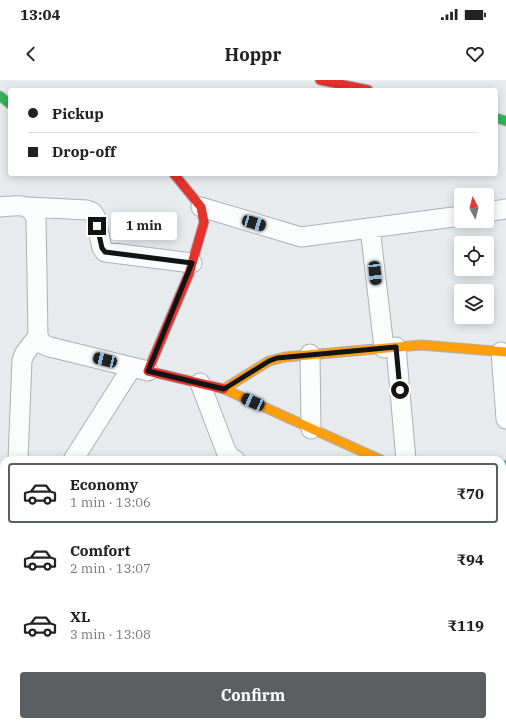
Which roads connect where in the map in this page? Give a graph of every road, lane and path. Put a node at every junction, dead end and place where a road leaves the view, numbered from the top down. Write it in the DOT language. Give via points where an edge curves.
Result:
graph roads {
  1 [pos="320,80"];
  2 [pos="358,88"];
  3 [pos="0,96"];
  4 [pos="8,104"];
  5 [pos="176,176"];
  6 [pos="0,207"];
  7 [pos="28,207"];
  8 [pos="201,207"];
  9 [pos="506,209"];
  10 [pos="494,211"];
  11 [pos="454,217"];
  12 [pos="370,228"];
  13 [pos="192,263"];
  14 [pos="38,336"];
  15 [pos="390,348"];
  16 [pos="504,352"];
  17 [pos="310,354"];
  18 [pos="140,369"];
  19 [pos="200,383"];
  20 [pos="224,389"];
  21 [pos="506,419"];
  22 [pos="311,429"];
  23 [pos="18,456"];
  24 [pos="76,456"];
  25 [pos="230,456"];
  26 [pos="372,456"];
  27 [pos="405,456"];
  1 -- 2 [label="street"];
  3 -- 4 [label="street"];
  5 -- 8 [label="street"];
  6 -- 7 [label="street"];
  7 -- 13 [label="street" via="92,212 105,252"];
  7 -- 14 [label="street" via="36,219"];
  8 -- 12 [label="street" via="302,236"];
  8 -- 13 [label="street" via="204,222"];
  9 -- 10 [label="street"];
  11 -- 12 [label="street"];
  12 -- 15 [label="street"];
  13 -- 18 [label="street"];
  14 -- 18 [label="street" via="42,344 50,347"];
  14 -- 23 [label="street" via="22,360"];
  15 -- 16 [label="street" via="428,345"];
  15 -- 17 [label="street"];
  15 -- 27 [label="street"];
  16 -- 21 [label="street"];
  17 -- 20 [label="street" via="285,356 269,361"];
  17 -- 22 [label="street"];
  18 -- 19 [label="street"];
  18 -- 24 [label="street"];
  19 -- 20 [label="street"];
  19 -- 25 [label="street"];
  20 -- 22 [label="street"];
  22 -- 26 [label="street"];
}
